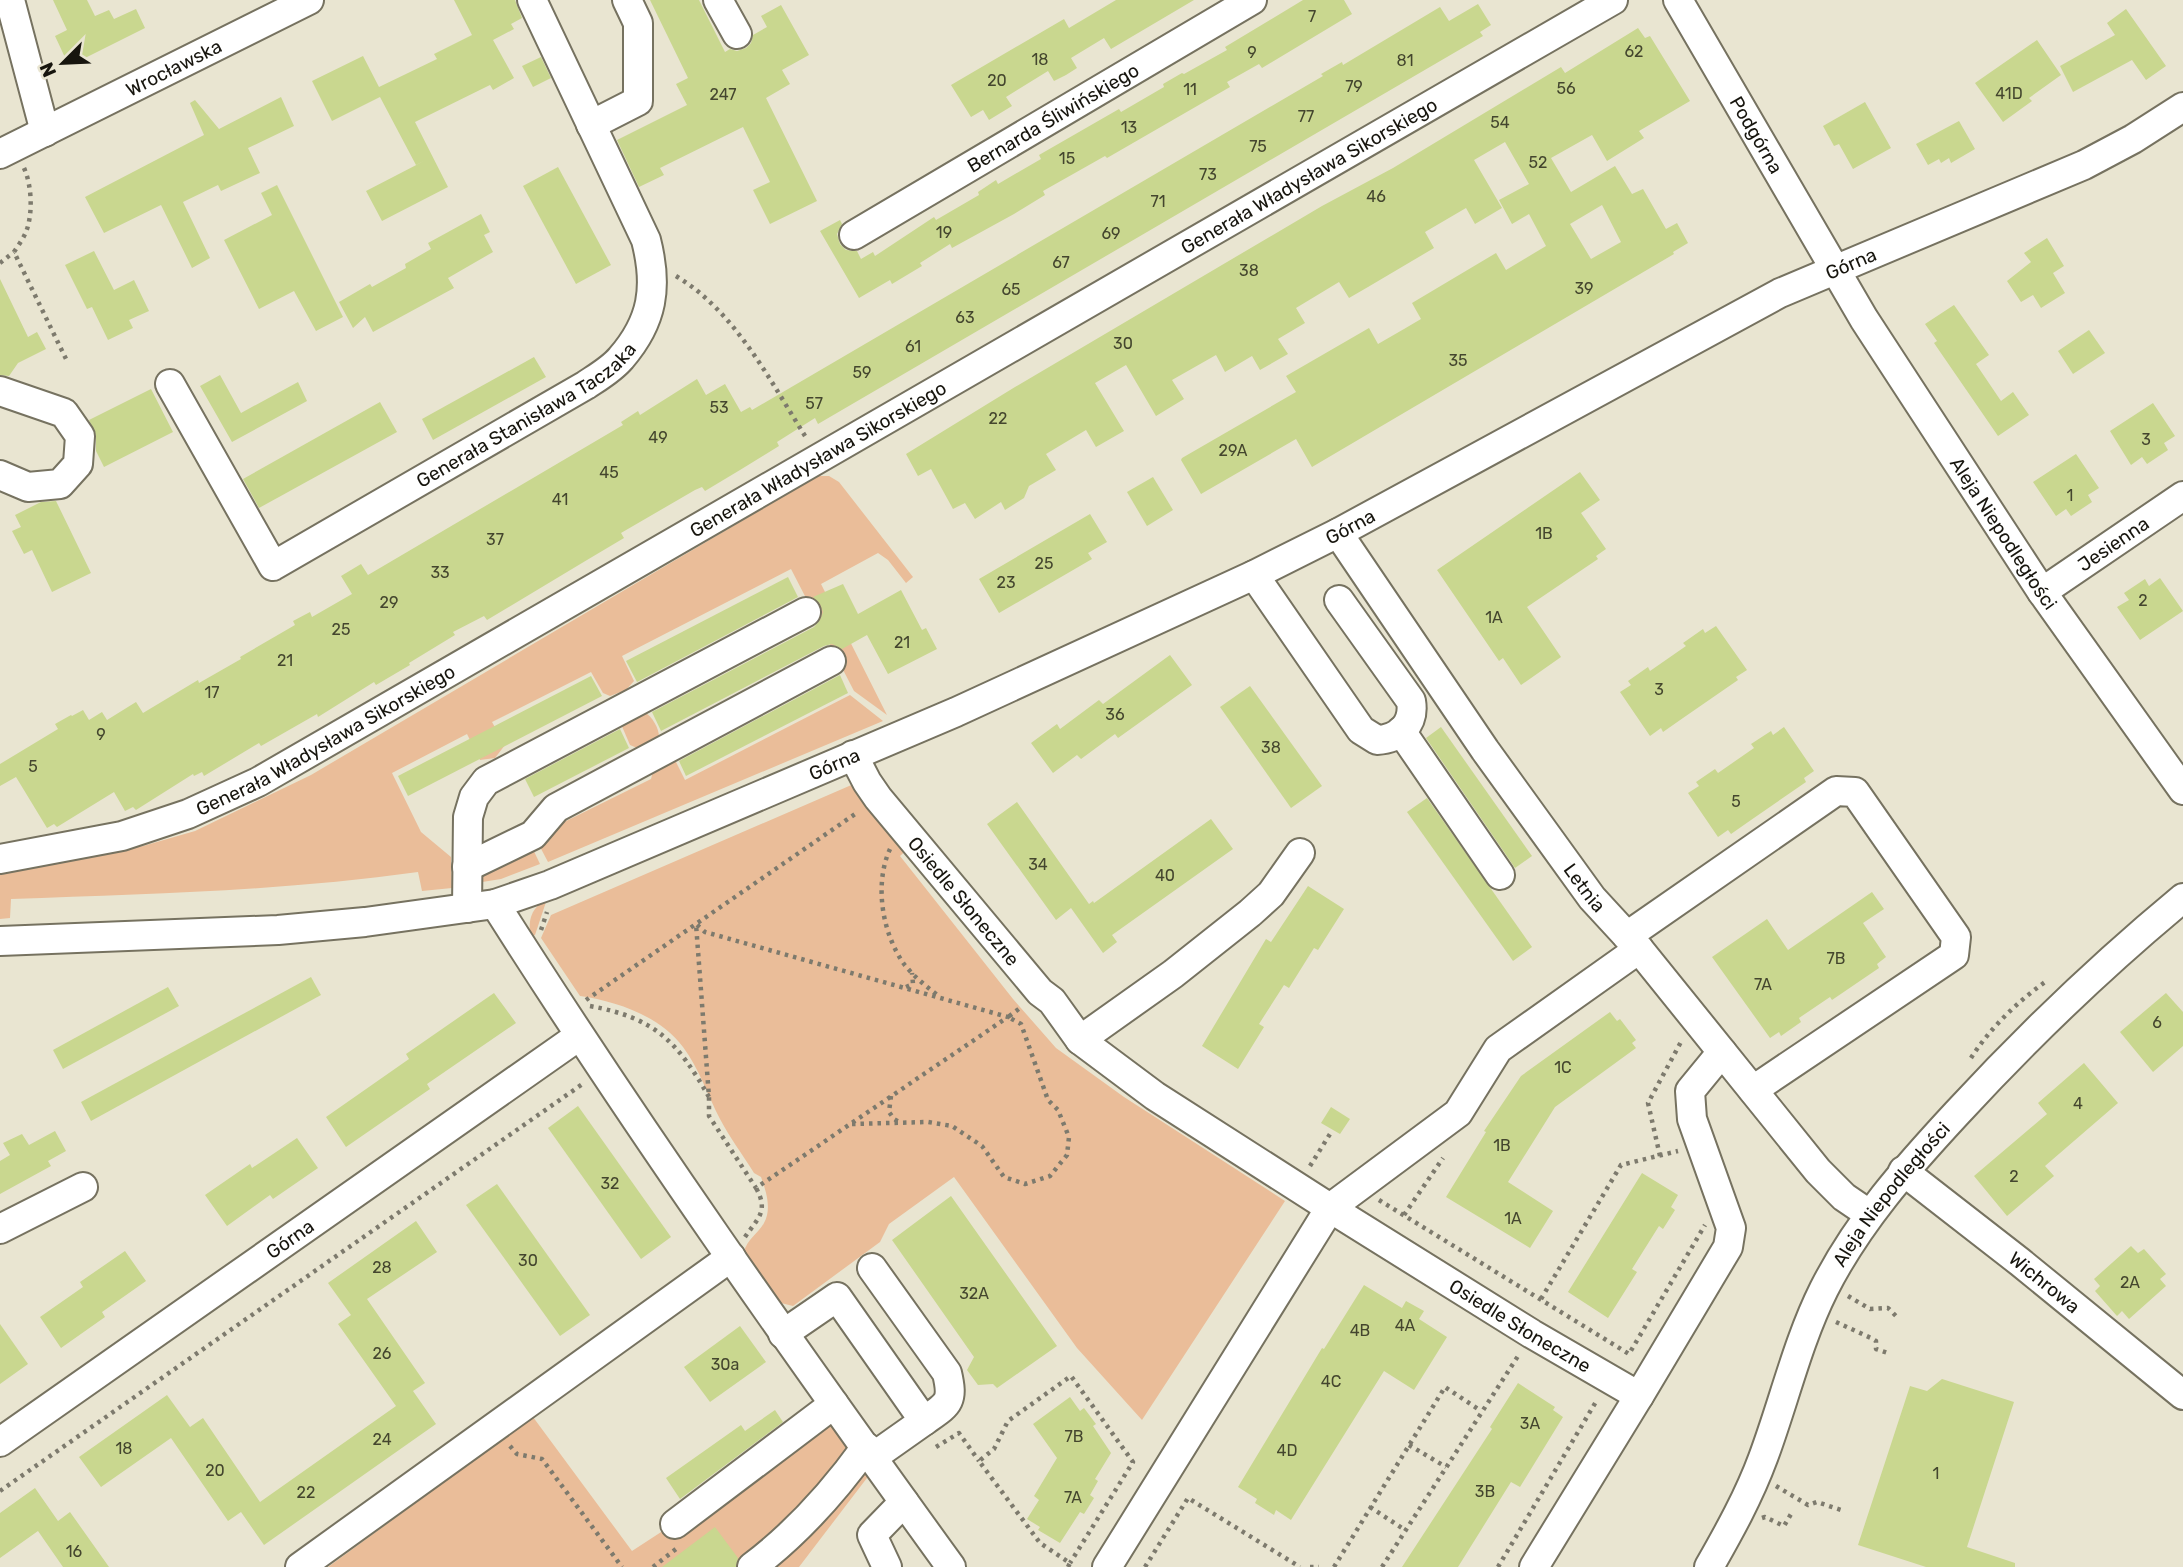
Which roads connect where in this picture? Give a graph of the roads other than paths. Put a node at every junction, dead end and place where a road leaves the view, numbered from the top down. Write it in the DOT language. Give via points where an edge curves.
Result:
graph roads {
  1 [pos="10,0"];
  2 [pos="309,0"];
  3 [pos="532,0"];
  4 [pos="627,0"];
  5 [pos="718,0"];
  6 [pos="1252,0"];
  7 [pos="1613,0"];
  8 [pos="1678,0"];
  9 [pos="737,34"];
  10 [pos="2183,107"];
  11 [pos="591,125"];
  12 [pos="45,132"];
  13 [pos="7,150"];
  14 [pos="854,235"];
  15 [pos="1833,269"];
  16 [pos="170,384"];
  17 [pos="0,391"];
  18 [pos="0,475"];
  19 [pos="2183,496"];
  20 [pos="1338,533"];
  21 [pos="1254,575"];
  22 [pos="2042,592"];
  23 [pos="1339,600"];
  24 [pos="806,612"];
  25 [pos="831,661"];
  26 [pos="1401,731"];
  27 [pos="853,755"];
  28 [pos="2183,790"];
  29 [pos="1300,853"];
  30 [pos="0,859"];
  31 [pos="467,867"];
  32 [pos="1500,875"];
  33 [pos="2183,898"];
  34 [pos="495,904"];
  35 [pos="467,908"];
  36 [pos="0,941"];
  37 [pos="1633,943"];
  38 [pos="579,1036"];
  39 [pos="1080,1040"];
  40 [pos="1722,1052"];
  41 [pos="1753,1090"];
  42 [pos="1903,1171"];
  43 [pos="83,1187"];
  44 [pos="1339,1201"];
  45 [pos="1869,1214"];
  46 [pos="0,1230"];
  47 [pos="731,1257"];
  48 [pos="872,1268"];
  49 [pos="783,1334"];
  50 [pos="2183,1395"];
  51 [pos="1639,1396"];
  52 [pos="834,1404"];
  53 [pos="924,1420"];
  54 [pos="0,1441"];
  55 [pos="869,1452"];
  56 [pos="904,1502"];
  57 [pos="675,1524"];
  58 [pos="300,1567"];
  59 [pos="752,1567"];
  60 [pos="887,1567"];
  61 [pos="951,1567"];
  62 [pos="1107,1567"];
  63 [pos="1534,1567"];
  64 [pos="1709,1567"];
  1 -- 12 [label="street"];
  2 -- 12 [label="street, Wrocławska"];
  3 -- 11 [label="street, Generała Stanisława Taczaka"];
  4 -- 11 [label="street" via="638,23 638,101"];
  5 -- 9 [label="street"];
  6 -- 14 [label="street, Bernarda Śliwińskiego"];
  7 -- 30 [label="street, Generała Władysława Sikorskiego" via="258,782 188,814 122,836"];
  8 -- 15 [label="street, Podgórna"];
  10 -- 15 [label="street, Górna" via="2084,165"];
  11 -- 16 [label="street, Generała Stanisława Taczaka" via="646,240 652,290 644,326 620,360 586,385 273,566"];
  12 -- 13 [label="street, Wrocławska"];
  15 -- 20 [label="street, Górna" via="1780,293"];
  15 -- 22 [label="street, Aleja Niepodległości"];
  17 -- 18 [label="street" via="64,413 80,436 78,464 60,484 28,487"];
  19 -- 22 [label="street, Jesienna"];
  20 -- 21 [label="street, Górna"];
  20 -- 37 [label="street, Letnia" via="1485,750 1592,898"];
  21 -- 26 [label="street" via="1361,730 1377,740"];
  21 -- 27 [label="street, Górna"];
  22 -- 28 [label="street, Aleja Niepodległości"];
  23 -- 26 [label="street" via="1411,701 1411,719"];
  24 -- 31 [label="street" via="486,781 474,797 468,817"];
  25 -- 31 [label="street" via="556,808 533,835"];
  26 -- 32 [label="street"];
  27 -- 34 [label="street, Górna" via="550,885"];
  27 -- 39 [label="street, Osiedle Słoneczne" via="878,798"];
  29 -- 39 [label="street" via="1271,894 1250,913"];
  31 -- 35 [label="street"];
  33 -- 42 [label="street, Aleja Niepodległości" via="2053,1013"];
  34 -- 35 [label="street"];
  34 -- 38 [label="street"];
  35 -- 36 [label="street" via="278,930"];
  37 -- 40 [label="street, Letnia"];
  37 -- 41 [label="street" via="1836,791 1856,792 1956,937 1954,955"];
  37 -- 44 [label="street" via="1498,1049 1458,1113"];
  38 -- 47 [label="street"];
  38 -- 54 [label="street, Górna"];
  39 -- 44 [label="street, Osiedle Słoneczne" via="1155,1096"];
  40 -- 41 [label="street, Letnia"];
  40 -- 51 [label="street" via="1690,1091 1692,1119 1731,1228 1728,1247"];
  41 -- 45 [label="street, Letnia" via="1818,1171"];
  42 -- 45 [label="street, Aleja Niepodległości"];
  42 -- 50 [label="street, Wichrowa"];
  43 -- 46 [label="street"];
  44 -- 51 [label="street, Osiedle Słoneczne" via="1532,1334"];
  44 -- 62 [label="street"];
  45 -- 64 [label="street, Aleja Niepodległości" via="1819,1299 1762,1461"];
  47 -- 49 [label="street"];
  47 -- 58 [label="street"];
  48 -- 53 [label="street" via="947,1373 951,1392 944,1407"];
  49 -- 52 [label="street"];
  49 -- 53 [label="street" via="837,1297"];
  51 -- 63 [label="street"];
  52 -- 55 [label="street"];
  52 -- 57 [label="street"];
  53 -- 55 [label="street"];
  55 -- 56 [label="street"];
  55 -- 59 [label="street" via="781,1545"];
  56 -- 60 [label="street" via="872,1535"];
  56 -- 61 [label="street"];
}
